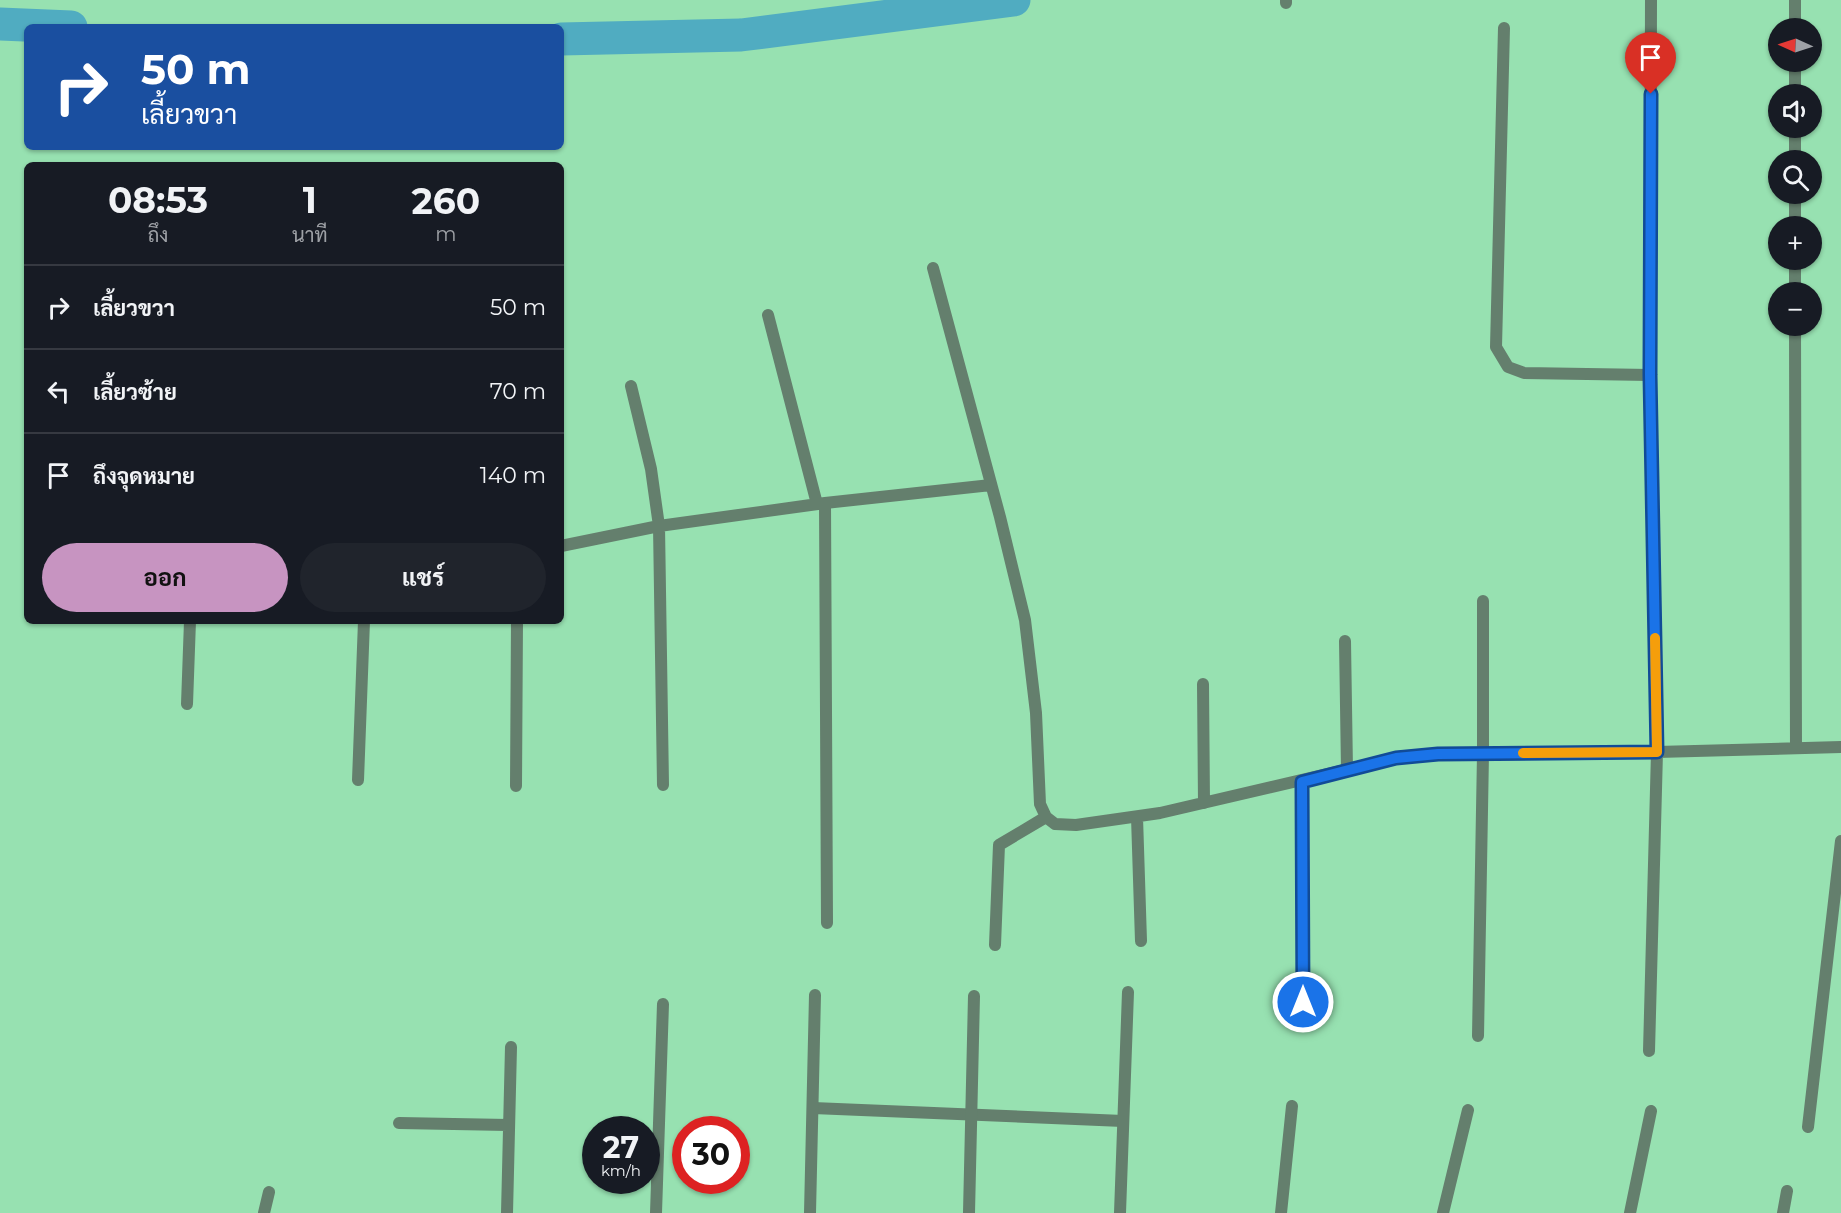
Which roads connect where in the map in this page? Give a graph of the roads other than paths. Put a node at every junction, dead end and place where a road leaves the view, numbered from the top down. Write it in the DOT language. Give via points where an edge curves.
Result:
graph roads {
  1 [pos="1651,0"];
  2 [pos="1795,0"];
  3 [pos="1795,18"];
  4 [pos="1504,28"];
  5 [pos="933,268"];
  6 [pos="768,315"];
  7 [pos="1795,336"];
  8 [pos="1650,375"];
  9 [pos="631,386"];
  10 [pos="991,485"];
  11 [pos="821,504"];
  12 [pos="659,526"];
  13 [pos="564,545"];
  14 [pos="1483,601"];
  15 [pos="190,624"];
  16 [pos="364,624"];
  17 [pos="517,624"];
  18 [pos="1345,641"];
  19 [pos="1203,684"];
  20 [pos="187,704"];
  21 [pos="1841,747"];
  22 [pos="1796,748"];
  23 [pos="1657,752"];
  24 [pos="1483,754"];
  25 [pos="1347,770"];
  26 [pos="358,780"];
  27 [pos="1302,782"];
  28 [pos="663,785"];
  29 [pos="516,786"];
  30 [pos="1204,803"];
  31 [pos="1046,817"];
  32 [pos="1137,817"];
  33 [pos="1841,841"];
  34 [pos="827,923"];
  35 [pos="1141,940"];
  36 [pos="995,945"];
  37 [pos="1128,992"];
  38 [pos="815,995"];
  39 [pos="974,996"];
  40 [pos="663,1004"];
  41 [pos="1303,1024"];
  42 [pos="1478,1036"];
  43 [pos="511,1047"];
  44 [pos="1649,1051"];
  45 [pos="1292,1106"];
  46 [pos="813,1108"];
  47 [pos="1468,1110"];
  48 [pos="1652,1111"];
  49 [pos="971,1114"];
  50 [pos="1124,1121"];
  51 [pos="399,1123"];
  52 [pos="508,1125"];
  53 [pos="1808,1127"];
  54 [pos="1787,1191"];
  55 [pos="269,1192"];
  56 [pos="264,1213"];
  57 [pos="507,1213"];
  58 [pos="656,1213"];
  59 [pos="810,1213"];
  60 [pos="969,1213"];
  61 [pos="1120,1213"];
  62 [pos="1281,1213"];
  63 [pos="1443,1213"];
  64 [pos="1630,1213"];
  65 [pos="1783,1213"];
  1 -- 8 [label="street"];
  2 -- 3 [label="street"];
  4 -- 8 [label="street" via="1496,346 1508,368 1524,374"];
  5 -- 10 [label="street"];
  6 -- 11 [label="street"];
  7 -- 22 [label="street"];
  8 -- 23 [label="street"];
  9 -- 12 [label="street" via="651,469"];
  10 -- 11 [label="street"];
  10 -- 31 [label="street" via="1025,620 1036,713 1040,804"];
  11 -- 12 [label="street"];
  11 -- 34 [label="street"];
  12 -- 13 [label="street"];
  12 -- 28 [label="street"];
  14 -- 24 [label="street"];
  15 -- 20 [label="street"];
  16 -- 26 [label="street"];
  17 -- 29 [label="street"];
  18 -- 25 [label="street"];
  19 -- 30 [label="street"];
  21 -- 22 [label="street"];
  22 -- 23 [label="street"];
  23 -- 24 [label="street"];
  23 -- 44 [label="street"];
  24 -- 25 [label="street" via="1396,758"];
  24 -- 42 [label="street"];
  25 -- 27 [label="street"];
  27 -- 30 [label="street"];
  27 -- 41 [label="street"];
  30 -- 32 [label="street"];
  31 -- 32 [label="street" via="1055,824 1076,825"];
  31 -- 36 [label="street" via="999,845"];
  32 -- 35 [label="street"];
  33 -- 53 [label="street"];
  37 -- 50 [label="street"];
  38 -- 46 [label="street"];
  39 -- 49 [label="street"];
  40 -- 58 [label="street"];
  43 -- 52 [label="street"];
  45 -- 62 [label="street"];
  46 -- 49 [label="street"];
  46 -- 59 [label="street"];
  47 -- 63 [label="street"];
  48 -- 64 [label="street"];
  49 -- 50 [label="street"];
  49 -- 60 [label="street"];
  50 -- 61 [label="street"];
  51 -- 52 [label="street"];
  52 -- 57 [label="street"];
  54 -- 65 [label="street"];
  55 -- 56 [label="street"];
}
